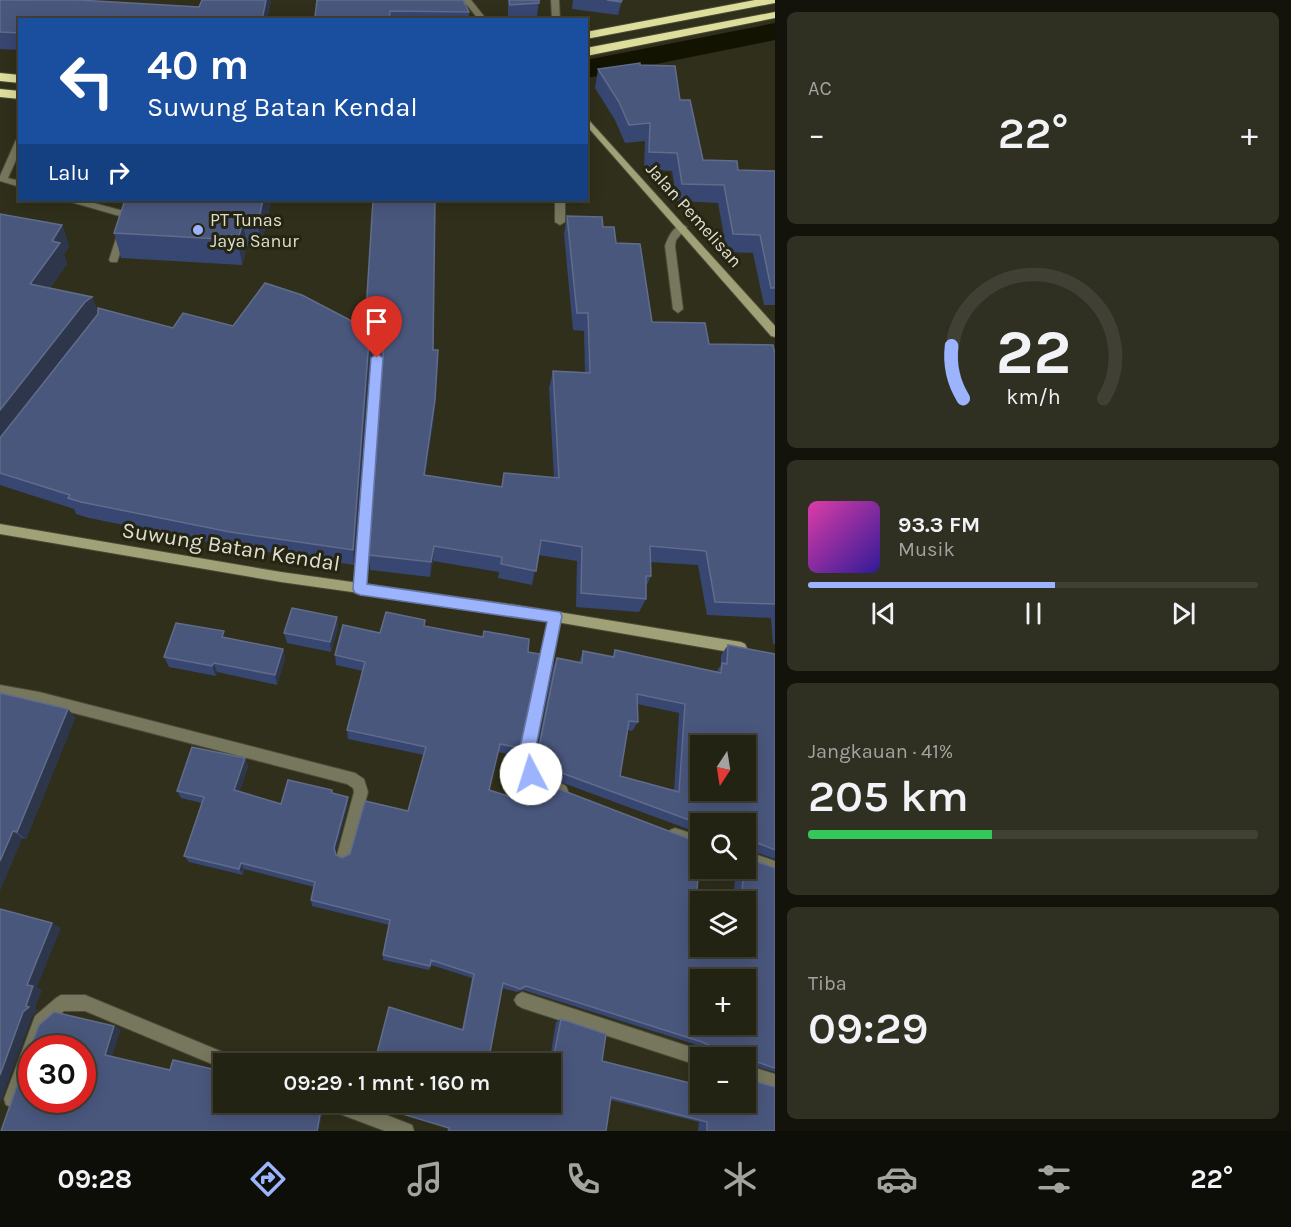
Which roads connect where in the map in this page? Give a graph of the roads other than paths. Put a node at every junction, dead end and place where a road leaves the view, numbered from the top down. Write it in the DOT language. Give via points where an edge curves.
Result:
graph roads {
  1 [pos="467,0"];
  2 [pos="555,0"];
  3 [pos="773,0"];
  4 [pos="775,15"];
  5 [pos="481,18"];
  6 [pos="555,18"];
  7 [pos="588,36"];
  8 [pos="588,52"];
  9 [pos="0,77"];
  10 [pos="18,79"];
  11 [pos="0,93"];
  12 [pos="18,95"];
  13 [pos="589,124"];
  14 [pos="18,145"];
  15 [pos="18,183"];
  16 [pos="78,201"];
  17 [pos="560,201"];
  18 [pos="560,222"];
  19 [pos="682,227"];
  20 [pos="114,260"];
  21 [pos="678,309"];
  22 [pos="775,333"];
  23 [pos="377,358"];
  24 [pos="0,529"];
  25 [pos="360,589"];
  26 [pos="555,616"];
  27 [pos="752,650"];
  28 [pos="0,691"];
  29 [pos="573,795"];
  30 [pos="662,830"];
  31 [pos="690,840"];
  32 [pos="344,855"];
  33 [pos="756,861"];
  34 [pos="775,867"];
  35 [pos="522,1000"];
  36 [pos="690,1055"];
  37 [pos="213,1057"];
  38 [pos="756,1076"];
  39 [pos="775,1082"];
  40 [pos="9,1109"];
  41 [pos="359,1113"];
  42 [pos="406,1131"];
  1 -- 5 [label="street"];
  2 -- 6 [label="street"];
  3 -- 7 [label="highway"];
  4 -- 8 [label="highway"];
  9 -- 10 [label="highway"];
  11 -- 12 [label="highway"];
  13 -- 19 [label="street, Jalan Pemelisan"];
  14 -- 15 [label="street" via="3,179"];
  16 -- 20 [label="street" via="128,215"];
  17 -- 18 [label="street"];
  19 -- 21 [label="street" via="670,246"];
  19 -- 22 [label="street, Jalan Pemelisan"];
  23 -- 25 [label="street"];
  24 -- 25 [label="street, Suwung Batan Kendal"];
  25 -- 26 [label="street, Suwung Batan Kendal"];
  26 -- 27 [label="street, Suwung Batan Kendal"];
  26 -- 29 [label="street" via="525,762 531,774 550,787"];
  28 -- 32 [label="street" via="350,778 359,784 361,792"];
  30 -- 31 [label="street"];
  33 -- 34 [label="street"];
  35 -- 36 [label="street"];
  37 -- 40 [label="street" via="85,1004 61,1003 40,1021"];
  38 -- 39 [label="street"];
  41 -- 42 [label="street"];
}
